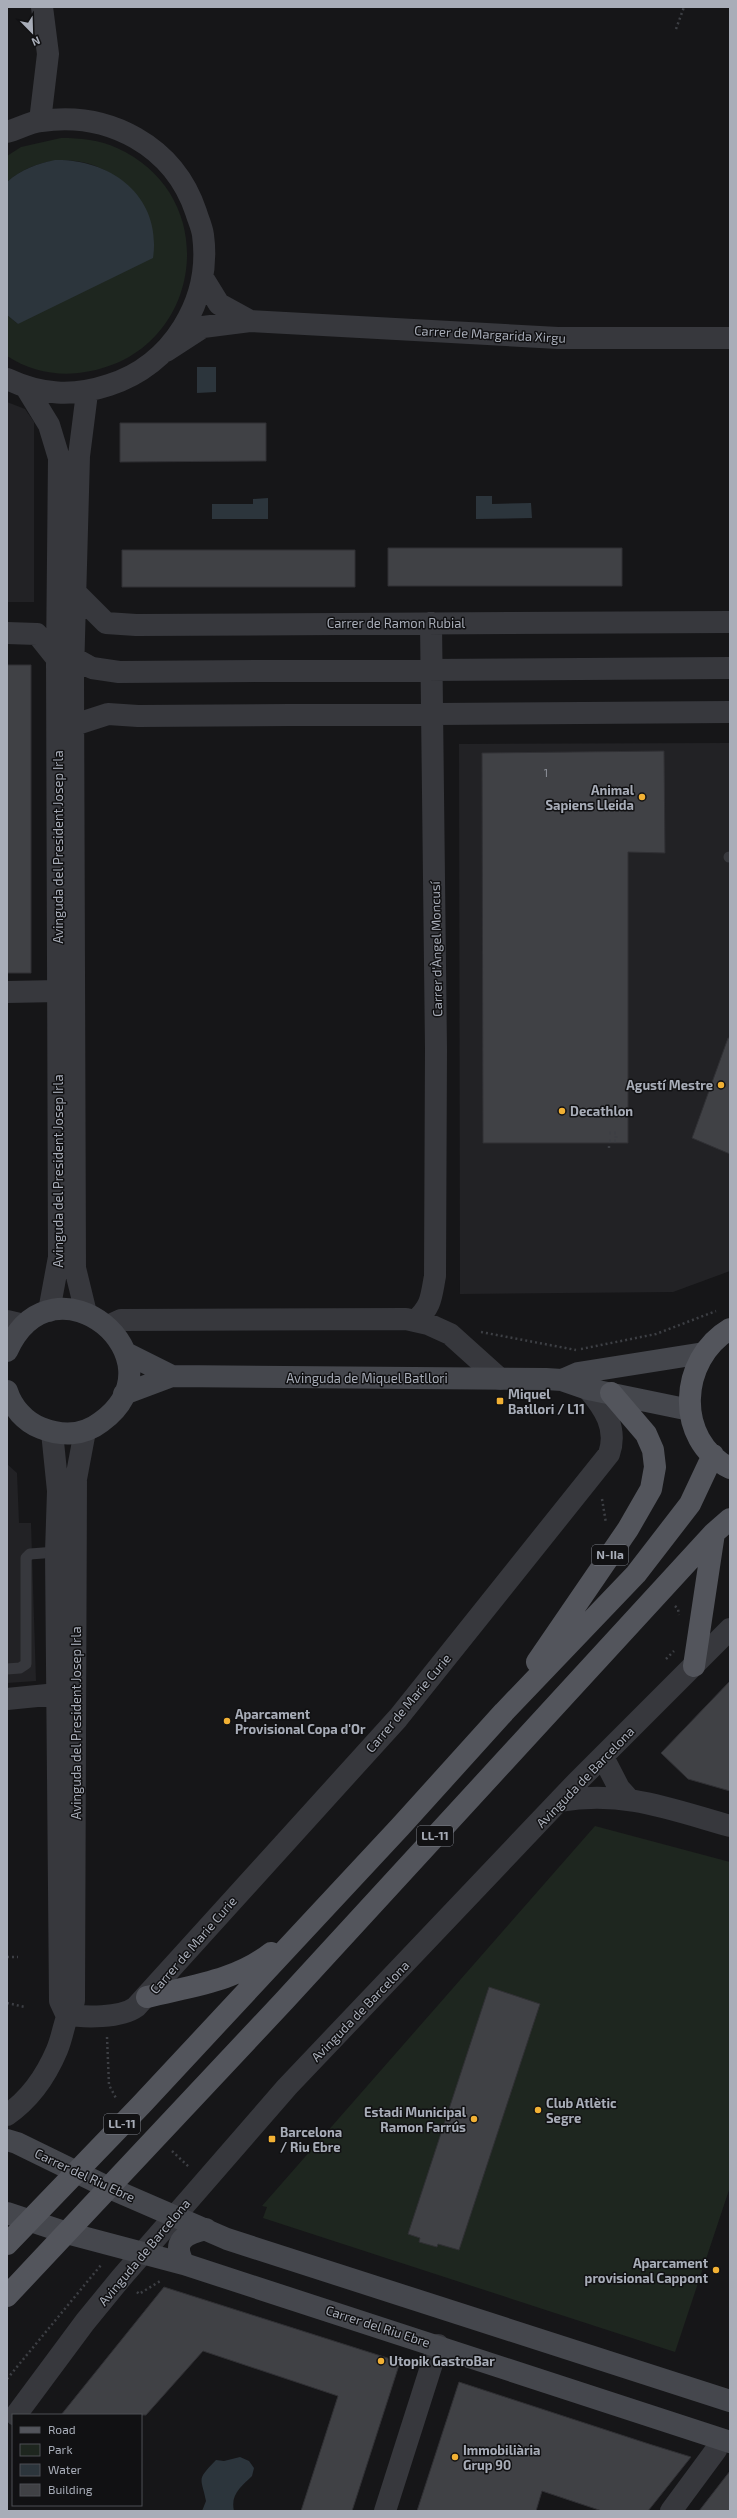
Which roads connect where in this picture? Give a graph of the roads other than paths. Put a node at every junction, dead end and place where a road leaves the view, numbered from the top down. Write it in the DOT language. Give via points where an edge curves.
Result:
graph roads {
  1 [pos="42,7"];
  2 [pos="40,121"];
  3 [pos="7,132"];
  4 [pos="203,278"];
  5 [pos="250,321"];
  6 [pos="730,338"];
  7 [pos="166,351"];
  8 [pos="7,379"];
  9 [pos="27,388"];
  10 [pos="87,393"];
  11 [pos="75,592"];
  12 [pos="730,622"];
  13 [pos="431,623"];
  14 [pos="7,633"];
  15 [pos="65,658"];
  16 [pos="730,668"];
  17 [pos="432,670"];
  18 [pos="730,712"];
  19 [pos="433,713"];
  20 [pos="74,725"];
  21 [pos="59,991"];
  22 [pos="7,992"];
  23 [pos="435,1276"];
  24 [pos="49,1312"];
  25 [pos="86,1313"];
  26 [pos="415,1321"];
  27 [pos="15,1323"];
  28 [pos="108,1326"];
  29 [pos="730,1329"];
  30 [pos="450,1334"];
  31 [pos="7,1351"];
  32 [pos="126,1353"];
  33 [pos="704,1353"];
  34 [pos="172,1376"];
  35 [pos="500,1379"];
  36 [pos="562,1380"];
  37 [pos="588,1389"];
  38 [pos="7,1391"];
  39 [pos="611,1392"];
  40 [pos="124,1394"];
  41 [pos="690,1410"];
  42 [pos="85,1431"];
  43 [pos="52,1432"];
  44 [pos="713,1455"];
  45 [pos="730,1468"];
  46 [pos="722,1526"];
  47 [pos="56,1552"];
  48 [pos="730,1629"];
  49 [pos="694,1666"];
  50 [pos="7,1669"];
  51 [pos="57,1694"];
  52 [pos="7,1699"];
  53 [pos="504,1712"];
  54 [pos="603,1757"];
  55 [pos="628,1798"];
  56 [pos="560,1801"];
  57 [pos="730,1826"];
  58 [pos="319,1915"];
  59 [pos="147,1997"];
  60 [pos="70,2005"];
  61 [pos="13,2111"];
  62 [pos="12,2142"];
  63 [pos="76,2172"];
  64 [pos="107,2187"];
  65 [pos="7,2213"];
  66 [pos="174,2215"];
  67 [pos="29,2221"];
  68 [pos="206,2229"];
  69 [pos="67,2233"];
  70 [pos="7,2244"];
  71 [pos="143,2254"];
  72 [pos="184,2264"];
  73 [pos="9,2297"];
  74 [pos="438,2346"];
  75 [pos="730,2401"];
  76 [pos="17,2414"];
  77 [pos="723,2446"];
  78 [pos="385,2511"];
  79 [pos="671,2511"];
  1 -- 2 [label="street" via="48,54"];
  2 -- 3 [label="street"];
  2 -- 4 [label="street" via="84,119 127,132 163,157 189,192 203,234"];
  4 -- 5 [label="street, Carrer de Margarida Xirgu" via="219,304"];
  4 -- 7 [label="street" via="190,318"];
  5 -- 6 [label="street, Carrer de Margarida Xirgu" via="558,338"];
  5 -- 7 [label="street, Carrer de Margarida Xirgu" via="203,327"];
  7 -- 10 [label="street" via="130,378"];
  8 -- 9 [label="street"];
  9 -- 10 [label="street" via="56,394"];
  9 -- 15 [label="street, Avinguda del President Josep Irla" via="49,425 59,458"];
  10 -- 11 [label="street, Avinguda del President Josep Irla" via="79,456"];
  11 -- 13 [label="street, Carrer de Ramon Rubial" via="106,623"];
  11 -- 15 [label="street, Avinguda del President Josep Irla"];
  12 -- 13 [label="street, Carrer de Ramon Rubial"];
  13 -- 17 [label="street, Carrer d'Àngel Moncusí"];
  14 -- 15 [label="street" via="37,634"];
  15 -- 17 [label="street" via="92,668 119,672"];
  15 -- 20 [label="street, Avinguda del President Josep Irla"];
  15 -- 21 [label="street, Avinguda del President Josep Irla"];
  16 -- 17 [label="street"];
  17 -- 19 [label="street, Carrer d'Àngel Moncusí"];
  18 -- 19 [label="street"];
  19 -- 20 [label="street" via="138,716 108,714"];
  19 -- 23 [label="street, Carrer d'Àngel Moncusí"];
  20 -- 25 [label="street, Avinguda del President Josep Irla" via="75,1268"];
  21 -- 22 [label="street"];
  21 -- 24 [label="street, Avinguda del President Josep Irla" via="59,1257"];
  23 -- 26 [label="street, Carrer d'Àngel Moncusí" via="430,1304"];
  23 -- 30 [label="street, Carrer d'Àngel Moncusí" via="440,1290 441,1312"];
  24 -- 25 [label="street" via="74,1310"];
  24 -- 27 [label="street"];
  25 -- 28 [label="street"];
  26 -- 28 [label="street" via="121,1320"];
  26 -- 30 [label="street"];
  27 -- 31 [label="street" via="13,1339"];
  28 -- 32 [label="street" via="119,1338"];
  29 -- 33 [label="main road" via="715,1340"];
  30 -- 35 [label="street"];
  32 -- 34 [label="street, Avinguda de Miquel Batllori"];
  32 -- 40 [label="street" via="128,1367"];
  33 -- 36 [label="street, Avinguda de Miquel Batllori" via="578,1373"];
  33 -- 41 [label="main road" via="694,1371 690,1390"];
  34 -- 35 [label="street, Avinguda de Miquel Batllori"];
  34 -- 40 [label="street, Avinguda de Miquel Batllori"];
  35 -- 36 [label="street, Avinguda de Miquel Batllori"];
  36 -- 37 [label="street, Avinguda de Miquel Batllori"];
  37 -- 39 [label="street, Avinguda de Miquel Batllori"];
  37 -- 59 [label="street, Carrer de Marie Curie" via="606,1412 612,1437 609,1454 398,1718 172,1966"];
  38 -- 43 [label="street" via="19,1414 34,1426"];
  39 -- 41 [label="street, Avinguda de Miquel Batllori"];
  39 -- 53 [label="main road, N-IIa" via="646,1434 653,1450 655,1467 651,1489 628,1529"];
  40 -- 42 [label="street" via="109,1417"];
  41 -- 44 [label="main road" via="698,1435"];
  42 -- 43 [label="street" via="68,1434"];
  42 -- 60 [label="street, Avinguda del President Josep Irla" via="76,1478"];
  43 -- 47 [label="street, Avinguda del President Josep Irla" via="58,1491"];
  44 -- 45 [label="main road"];
  44 -- 53 [label="main road, LL-11" via="690,1504 638,1572"];
  46 -- 49 [label="main road" via="702,1609"];
  46 -- 64 [label="main road, LL-11" via="289,1996"];
  47 -- 50 [label="lane" via="30,1554 26,1558 26,1664 20,1668"];
  47 -- 51 [label="street, Avinguda del President Josep Irla"];
  48 -- 49 [label="street, Avinguda de Barcelona"];
  49 -- 54 [label="street, Avinguda de Barcelona"];
  51 -- 52 [label="street"];
  51 -- 60 [label="street, Avinguda del President Josep Irla" via="60,2001"];
  53 -- 58 [label="main road, LL-11"];
  54 -- 55 [label="street" via="619,1788"];
  54 -- 56 [label="street, Avinguda de Barcelona"];
  55 -- 56 [label="street" via="587,1796"];
  55 -- 57 [label="street"];
  56 -- 66 [label="street, Avinguda de Barcelona" via="288,2087"];
  58 -- 59 [label="main road" via="257,1964 236,1974"];
  58 -- 63 [label="main road, LL-11"];
  59 -- 60 [label="street, Carrer de Marie Curie" via="126,2013 103,2023 81,2017"];
  60 -- 61 [label="street, Avinguda del President Josep Irla" via="57,2050 35,2089"];
  61 -- 62 [label="street, Avinguda del President Josep Irla" via="16,2123"];
  62 -- 63 [label="street, Carrer del Riu Ebre"];
  63 -- 64 [label="street, Carrer del Riu Ebre"];
  63 -- 67 [label="main road, LL-11"];
  64 -- 66 [label="street, Carrer del Riu Ebre"];
  64 -- 69 [label="main road, LL-11"];
  65 -- 67 [label="street, Carrer del Riu Ebre"];
  66 -- 68 [label="street, Carrer del Riu Ebre"];
  66 -- 71 [label="street, Avinguda de Barcelona"];
  67 -- 69 [label="street, Carrer del Riu Ebre"];
  67 -- 70 [label="main road, LL-11"];
  68 -- 72 [label="street" via="188,2234 180,2242 179,2252"];
  68 -- 75 [label="street, Carrer del Riu Ebre" via="227,2239"];
  69 -- 71 [label="street, Carrer del Riu Ebre"];
  69 -- 73 [label="main road, LL-11"];
  71 -- 72 [label="street, Carrer del Riu Ebre"];
  71 -- 76 [label="street, Avinguda de Barcelona" via="85,2322"];
  72 -- 74 [label="street, Carrer del Riu Ebre"];
  74 -- 77 [label="street, Carrer del Riu Ebre"];
  74 -- 78 [label="street"];
  77 -- 79 [label="street"];
}
